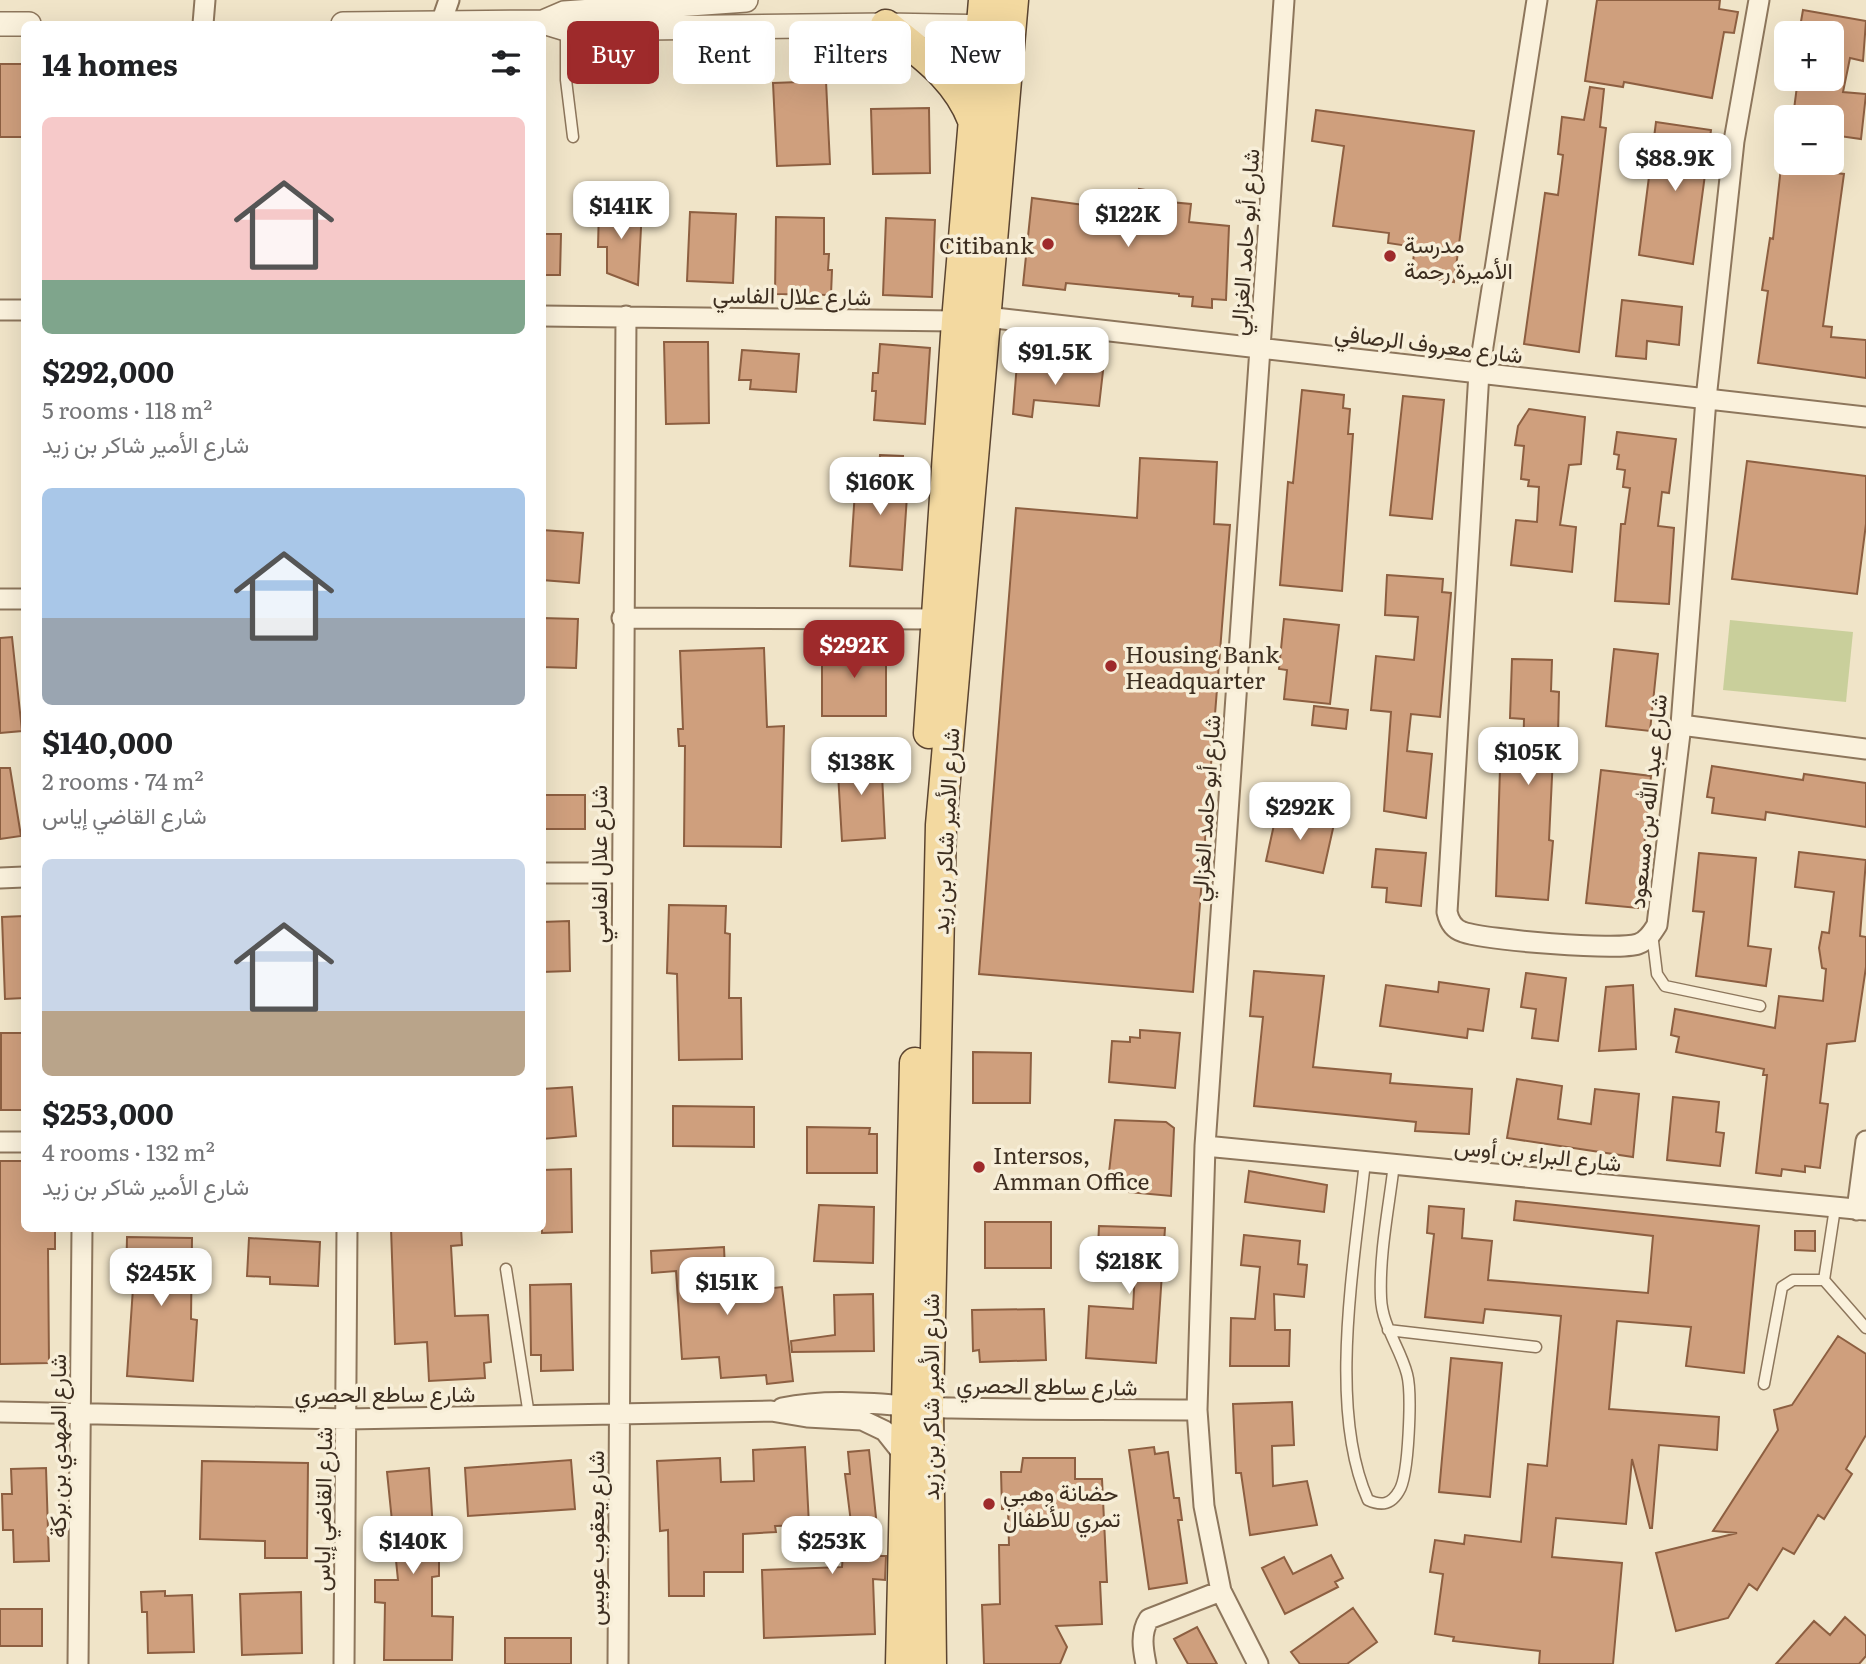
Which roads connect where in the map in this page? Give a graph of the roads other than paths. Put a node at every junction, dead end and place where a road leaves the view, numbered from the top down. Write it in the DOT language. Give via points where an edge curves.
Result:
graph roads {
  1 [pos="205,0"];
  2 [pos="449,0"];
  3 [pos="746,0"];
  4 [pos="1284,0"];
  5 [pos="1537,0"];
  6 [pos="1759,0"];
  7 [pos="983,14"];
  8 [pos="1012,14"];
  9 [pos="204,21"];
  10 [pos="442,21"];
  11 [pos="545,21"];
  12 [pos="911,22"];
  13 [pos="546,23"];
  14 [pos="0,24"];
  15 [pos="21,24"];
  16 [pos="789,26"];
  17 [pos="566,29"];
  18 [pos="911,45"];
  19 [pos="973,120"];
  20 [pos="573,136"];
  21 [pos="0,310"];
  22 [pos="21,310"];
  23 [pos="546,316"];
  24 [pos="626,316"];
  25 [pos="971,319"];
  26 [pos="1260,347"];
  27 [pos="1479,372"];
  28 [pos="1706,399"];
  29 [pos="1866,417"];
  30 [pos="0,599"];
  31 [pos="21,599"];
  32 [pos="622,618"];
  33 [pos="948,619"];
  34 [pos="1681,725"];
  35 [pos="1866,749"];
  36 [pos="546,873"];
  37 [pos="621,873"];
  38 [pos="21,877"];
  39 [pos="0,878"];
  40 [pos="1652,933"];
  41 [pos="1760,1006"];
  42 [pos="1866,1141"];
  43 [pos="0,1142"];
  44 [pos="21,1142"];
  45 [pos="1205,1146"];
  46 [pos="1365,1160"];
  47 [pos="1394,1164"];
  48 [pos="1835,1208"];
  49 [pos="1861,1210"];
  50 [pos="82,1232"];
  51 [pos="348,1232"];
  52 [pos="506,1269"];
  53 [pos="1824,1280"];
  54 [pos="1866,1328"];
  55 [pos="1388,1330"];
  56 [pos="1536,1347"];
  57 [pos="1764,1384"];
  58 [pos="917,1407"];
  59 [pos="1197,1410"];
  60 [pos="771,1411"];
  61 [pos="0,1412"];
  62 [pos="81,1412"];
  63 [pos="618,1412"];
  64 [pos="529,1415"];
  65 [pos="347,1419"];
  66 [pos="904,1455"];
  67 [pos="1221,1591"];
  68 [pos="78,1664"];
  69 [pos="344,1664"];
  70 [pos="618,1664"];
  71 [pos="901,1664"];
  72 [pos="931,1664"];
  73 [pos="1146,1664"];
  74 [pos="1258,1664"];
  1 -- 9 [label="street"];
  2 -- 10 [label="street"];
  3 -- 11 [label="street" via="564,13"];
  4 -- 26 [label="street, شارع أبو حامد الغزالي"];
  5 -- 27 [label="street"];
  6 -- 28 [label="street, شارع عبد الله بن مسعود" via="1734,141"];
  7 -- 8 [label="street"];
  7 -- 12 [label="street"];
  7 -- 19 [label="main road, شارع الأمير شاكر بن زيد"];
  8 -- 25 [label="main road, شارع الأمير شاكر بن زيد"];
  13 -- 17 [label="street"];
  14 -- 15 [label="street"];
  16 -- 17 [label="street"];
  17 -- 20 [label="lane"];
  18 -- 19 [label="main road" via="954,84"];
  19 -- 25 [label="main road, شارع الأمير شاكر بن زيد"];
  21 -- 22 [label="street"];
  23 -- 24 [label="street, شارع علال الفاسي"];
  24 -- 25 [label="street, شارع علال الفاسي"];
  24 -- 32 [label="street, شارع علال الفاسي"];
  25 -- 26 [label="street, شارع معروف الرصافي"];
  25 -- 33 [label="main road, شارع الأمير شاكر بن زيد"];
  26 -- 27 [label="street, شارع معروف الرصافي"];
  26 -- 45 [label="street, شارع أبو حامد الغزالي"];
  27 -- 28 [label="street, شارع معروف الرصافي"];
  27 -- 40 [label="street, شارع عبد الله بن مسعود" via="1446,901 1450,922 1462,932 1587,945 1638,944"];
  28 -- 29 [label="street, شارع معروف الرصافي"];
  28 -- 34 [label="street, شارع عبد الله بن مسعود"];
  30 -- 31 [label="street"];
  32 -- 33 [label="street"];
  32 -- 37 [label="street, شارع علال الفاسي"];
  33 -- 58 [label="main road, شارع الأمير شاكر بن زيد" via="922,826"];
  34 -- 35 [label="street"];
  34 -- 40 [label="street, شارع عبد الله بن مسعود" via="1657,925"];
  36 -- 37 [label="street"];
  37 -- 63 [label="street, شارع علال الفاسي"];
  38 -- 39 [label="street"];
  40 -- 41 [label="lane" via="1657,974 1665,986"];
  42 -- 49 [label="street"];
  43 -- 44 [label="street"];
  45 -- 46 [label="street, شارع البراء بن أوس"];
  45 -- 59 [label="street, شارع أبو حامد الغزالي"];
  46 -- 47 [label="street, شارع البراء بن أوس"];
  46 -- 55 [label="lane" via="1347,1361 1350,1438 1359,1481 1367,1500 1378,1504 1388,1503 1401,1490 1407,1454 1410,1392"];
  47 -- 48 [label="street, شارع البراء بن أوس"];
  47 -- 55 [label="lane" via="1381,1296"];
  48 -- 49 [label="street, شارع البراء بن أوس"];
  48 -- 53 [label="lane"];
  50 -- 62 [label="street, شارع المهدي بن بركة"];
  51 -- 65 [label="street, شارع القاضي إياس"];
  52 -- 64 [label="lane"];
  53 -- 54 [label="lane"];
  53 -- 57 [label="lane" via="1793,1280 1782,1287"];
  55 -- 56 [label="lane"];
  58 -- 59 [label="street, شارع ساطع الحصري"];
  58 -- 60 [label="street, شارع ساطع الحصري" via="840,1402"];
  58 -- 66 [label="main road, شارع الأمير شاكر بن زيد"];
  58 -- 72 [label="main road, شارع الأمير شاكر بن زيد"];
  59 -- 67 [label="street, شارع أبو حامد الغزالي" via="1204,1506"];
  60 -- 63 [label="street, شارع ساطع الحصري"];
  60 -- 66 [label="street, شارع ساطع الحصري" via="862,1420 886,1431"];
  61 -- 62 [label="street, شارع ساطع الحصري"];
  62 -- 65 [label="street, شارع ساطع الحصري"];
  62 -- 68 [label="street, شارع المهدي بن بركة"];
  63 -- 64 [label="street, شارع ساطع الحصري"];
  63 -- 70 [label="street, شارع يعقوب عويس"];
  64 -- 65 [label="street, شارع ساطع الحصري"];
  65 -- 69 [label="street, شارع القاضي إياس"];
  66 -- 71 [label="main road, شارع الأمير شاكر بن زيد"];
  67 -- 73 [label="street" via="1149,1619 1142,1647"];
  67 -- 74 [label="street, شارع أبو حامد الغزالي"];
}
